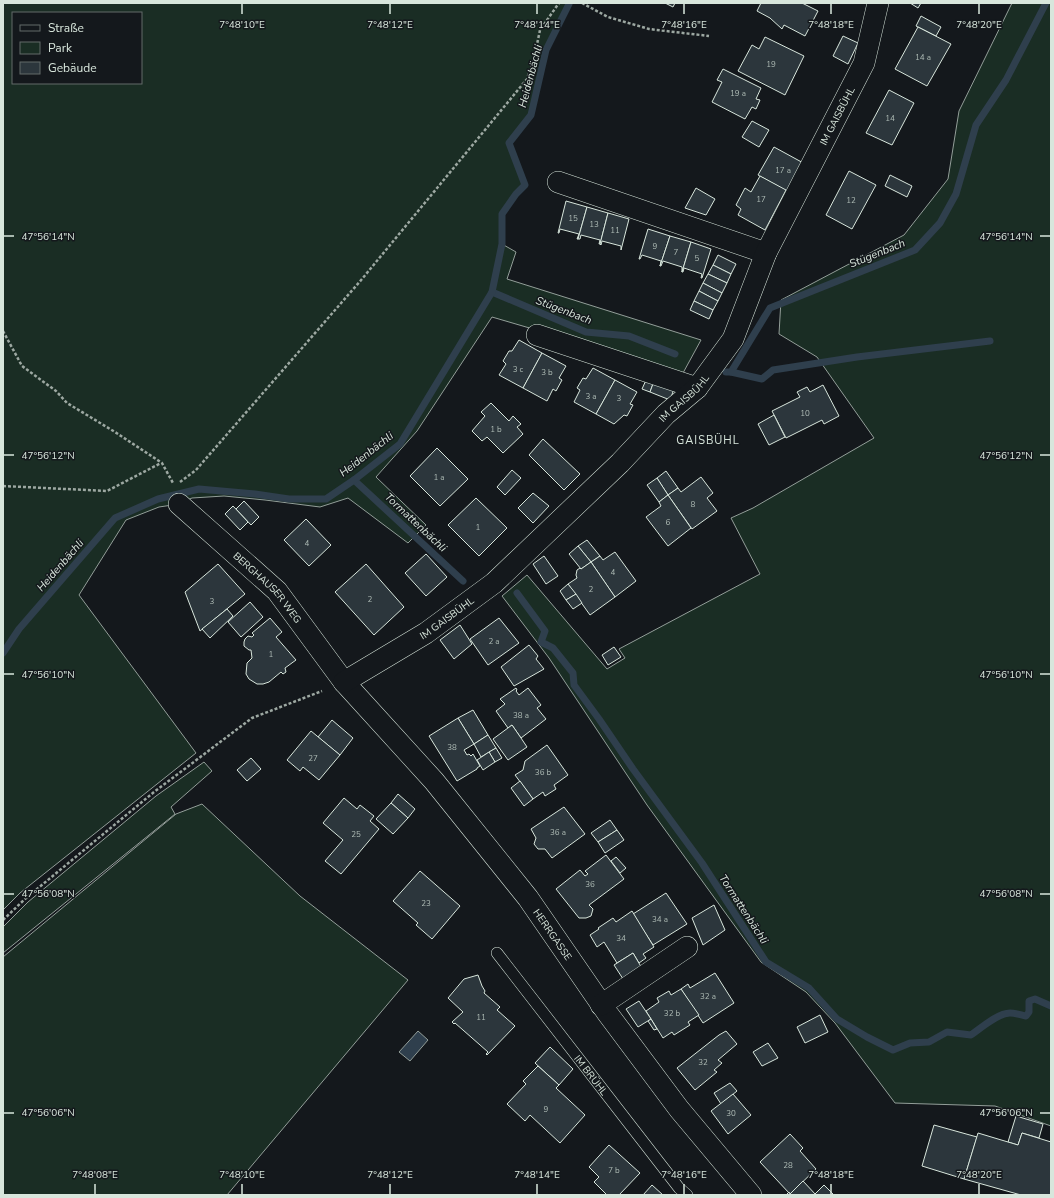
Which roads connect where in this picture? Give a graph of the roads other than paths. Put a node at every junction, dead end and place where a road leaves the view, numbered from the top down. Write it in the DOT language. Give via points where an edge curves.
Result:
graph roads {
  1 [pos="878,3"];
  2 [pos="558,182"];
  3 [pos="766,253"];
  4 [pos="537,335"];
  5 [pos="697,388"];
  6 [pos="177,495"];
  7 [pos="344,682"];
  8 [pos="687,947"];
  9 [pos="497,953"];
  10 [pos="601,1005"];
  11 [pos="687,1195"];
  12 [pos="751,1195"];
  1 -- 3 [label="street, IM GAISBÜHL" via="864,63"];
  2 -- 3 [label="street"];
  3 -- 5 [label="street, IM GAISBÜHL" via="733,339"];
  4 -- 5 [label="street"];
  5 -- 7 [label="street, IM GAISBÜHL" via="666,414 620,463 494,583 426,633"];
  6 -- 7 [label="street, BERGHAUSER WEG" via="277,591"];
  7 -- 10 [label="street, HERRGASSE" via="434,781 528,898"];
  8 -- 10 [label="street"];
  9 -- 11 [label="lane, IM BRÜHL"];
  10 -- 12 [label="street, HERRGASSE" via="679,1109"];
}
